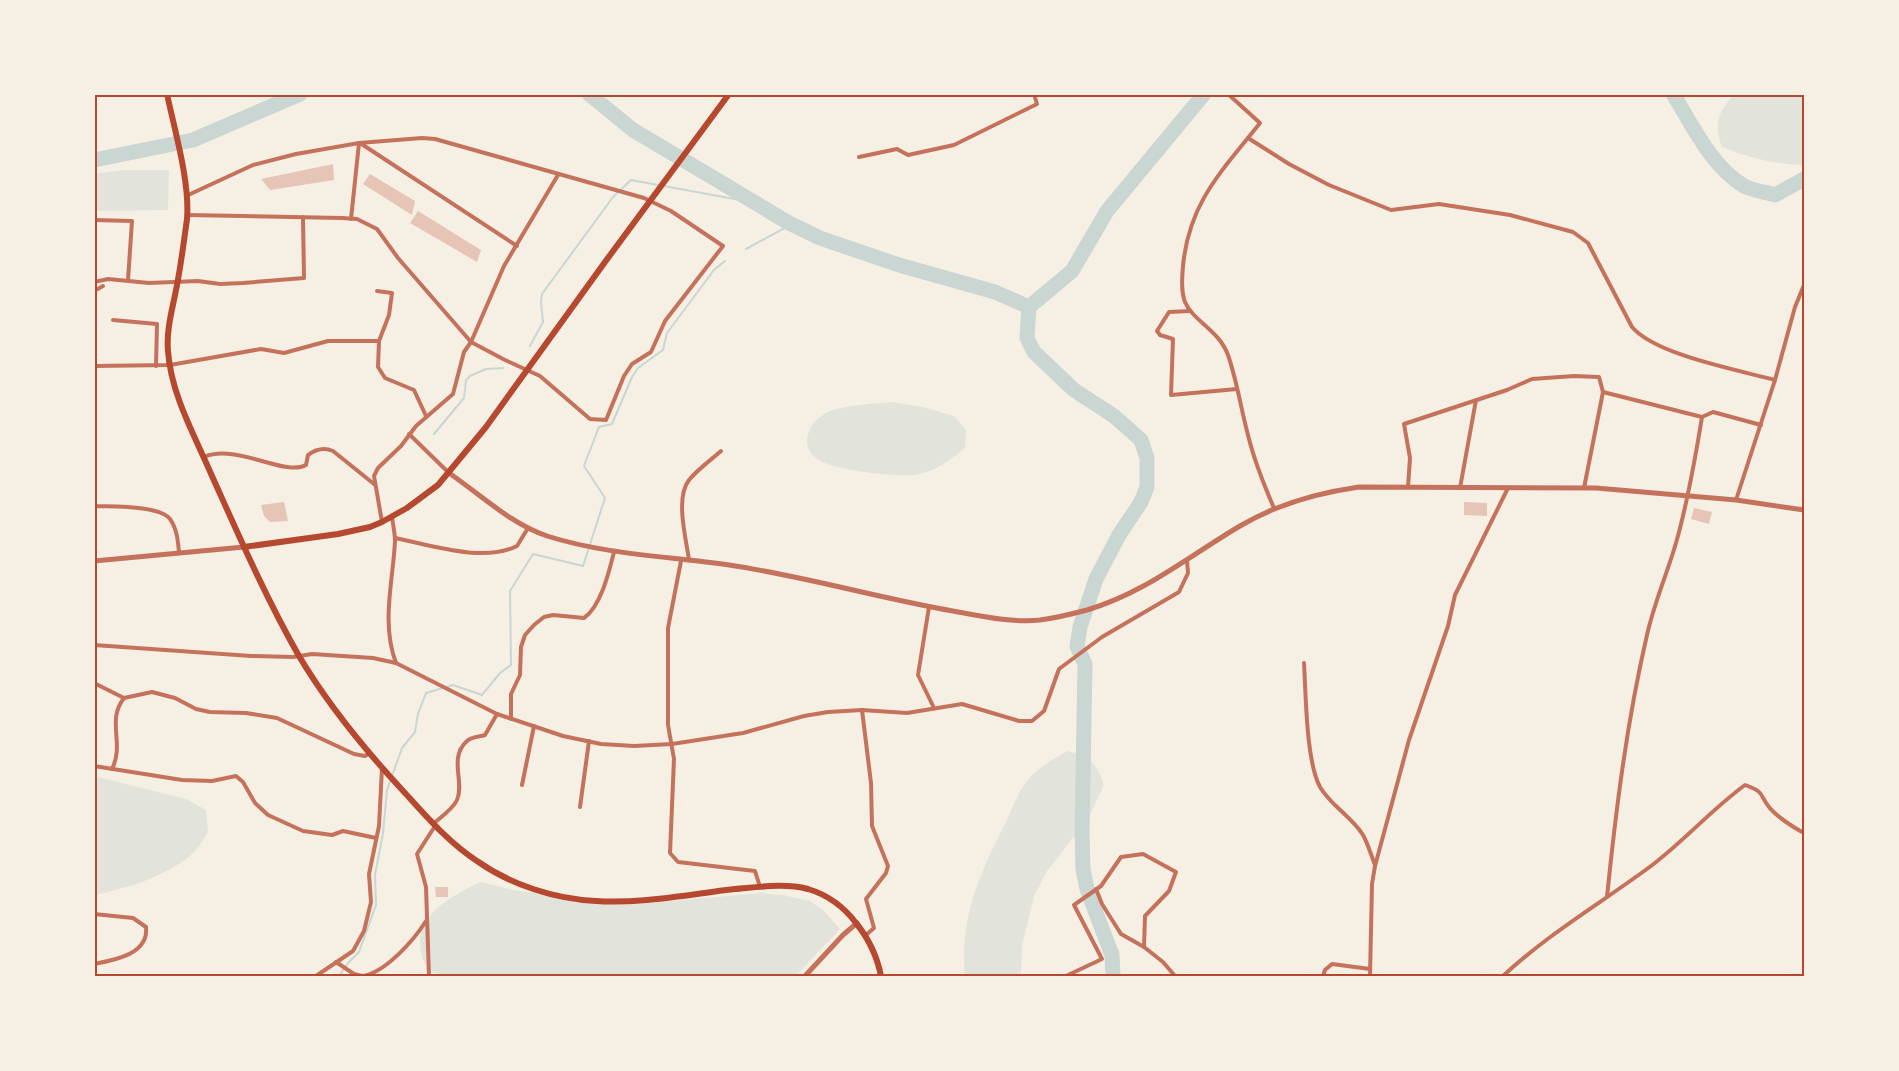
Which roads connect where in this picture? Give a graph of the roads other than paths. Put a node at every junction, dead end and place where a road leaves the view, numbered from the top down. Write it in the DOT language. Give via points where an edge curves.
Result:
graph roads {
  1 [pos="167,94"];
  2 [pos="729,94"];
  3 [pos="1034,94"];
  4 [pos="1228,94"];
  5 [pos="1248,138"];
  6 [pos="359,143"];
  7 [pos="859,157"];
  8 [pos="558,175"];
  9 [pos="186,195"];
  10 [pos="187,215"];
  11 [pos="303,217"];
  12 [pos="351,219"];
  13 [pos="94,220"];
  14 [pos="517,246"];
  15 [pos="128,280"];
  16 [pos="94,282"];
  17 [pos="178,282"];
  18 [pos="1804,285"];
  19 [pos="103,286"];
  20 [pos="94,291"];
  21 [pos="377,291"];
  22 [pos="1190,311"];
  23 [pos="113,320"];
  24 [pos="379,341"];
  25 [pos="471,342"];
  26 [pos="170,365"];
  27 [pos="94,366"];
  28 [pos="156,366"];
  29 [pos="1775,380"];
  30 [pos="1237,389"];
  31 [pos="1603,392"];
  32 [pos="1476,400"];
  33 [pos="426,416"];
  34 [pos="1702,417"];
  35 [pos="1761,425"];
  36 [pos="410,434"];
  37 [pos="721,451"];
  38 [pos="204,457"];
  39 [pos="449,473"];
  40 [pos="374,484"];
  41 [pos="1408,486"];
  42 [pos="1460,488"];
  43 [pos="1508,488"];
  44 [pos="1584,488"];
  45 [pos="1689,496"];
  46 [pos="1736,500"];
  47 [pos="94,506"];
  48 [pos="1274,508"];
  49 [pos="1804,510"];
  50 [pos="392,516"];
  51 [pos="382,522"];
  52 [pos="528,528"];
  53 [pos="395,538"];
  54 [pos="244,547"];
  55 [pos="179,552"];
  56 [pos="614,552"];
  57 [pos="94,561"];
  58 [pos="681,561"];
  59 [pos="689,561"];
  60 [pos="1187,561"];
  61 [pos="929,607"];
  62 [pos="94,645"];
  63 [pos="299,656"];
  64 [pos="396,663"];
  65 [pos="1304,663"];
  66 [pos="94,683"];
  67 [pos="124,698"];
  68 [pos="934,708"];
  69 [pos="862,710"];
  70 [pos="497,714"];
  71 [pos="511,719"];
  72 [pos="534,726"];
  73 [pos="589,741"];
  74 [pos="672,744"];
  75 [pos="370,753"];
  76 [pos="94,766"];
  77 [pos="382,768"];
  78 [pos="112,769"];
  79 [pos="522,785"];
  80 [pos="580,807"];
  81 [pos="434,825"];
  82 [pos="1804,833"];
  83 [pos="376,838"];
  84 [pos="1375,866"];
  85 [pos="760,887"];
  86 [pos="1096,889"];
  87 [pos="1607,897"];
  88 [pos="94,914"];
  89 [pos="426,920"];
  90 [pos="857,923"];
  91 [pos="866,935"];
  92 [pos="1144,947"];
  93 [pos="336,962"];
  94 [pos="94,964"];
  95 [pos="1370,969"];
  96 [pos="316,976"];
  97 [pos="362,976"];
  98 [pos="429,976"];
  99 [pos="805,976"];
  100 [pos="881,976"];
  101 [pos="1066,976"];
  102 [pos="1174,976"];
  103 [pos="1323,976"];
  104 [pos="1370,976"];
  105 [pos="1503,976"];
  1 -- 9 [label="main road"];
  2 -- 39 [label="main road"];
  3 -- 7 [label="street" via="1037,104 954,145 908,155 897,149"];
  4 -- 5 [label="street" via="1260,123"];
  5 -- 22 [label="street" via="1204,194 1192,222 1182,283"];
  5 -- 29 [label="street" via="1329,185 1391,210 1439,204 1510,215 1573,232 1588,243 1640,336 1694,358"];
  6 -- 8 [label="street" via="435,139"];
  6 -- 9 [label="street" via="253,165"];
  6 -- 12 [label="street"];
  6 -- 14 [label="street"];
  8 -- 14 [label="street"];
  8 -- 25 [label="street" via="644,198 723,246 665,321 651,352 632,364 606,420 590,419 540,376"];
  9 -- 10 [label="main road"];
  10 -- 11 [label="street"];
  10 -- 17 [label="main road"];
  11 -- 12 [label="street"];
  11 -- 17 [label="street" via="304,278 243,283"];
  12 -- 25 [label="street" via="377,228"];
  13 -- 15 [label="street" via="132,221"];
  14 -- 25 [label="street" via="504,266"];
  15 -- 16 [label="street"];
  15 -- 17 [label="street"];
  17 -- 26 [label="main road" via="167,334"];
  18 -- 29 [label="street"];
  19 -- 20 [label="street"];
  21 -- 24 [label="street" via="392,293"];
  22 -- 30 [label="street" via="1220,339"];
  22 -- 30 [label="street" via="1169,312 1157,331 1173,339 1171,395"];
  23 -- 28 [label="street" via="157,324"];
  24 -- 26 [label="street" via="328,341 284,353 261,349"];
  24 -- 33 [label="street" via="378,367 385,378 414,390"];
  25 -- 33 [label="street" via="464,352 453,394"];
  26 -- 28 [label="street"];
  26 -- 38 [label="main road" via="179,400"];
  27 -- 28 [label="street"];
  29 -- 35 [label="street"];
  30 -- 48 [label="street" via="1248,438"];
  31 -- 32 [label="street" via="1599,377 1574,376 1532,379"];
  31 -- 34 [label="street"];
  31 -- 44 [label="street"];
  32 -- 41 [label="street" via="1404,424 1410,458"];
  32 -- 42 [label="street"];
  33 -- 36 [label="street"];
  34 -- 35 [label="street" via="1713,412"];
  34 -- 45 [label="street"];
  35 -- 46 [label="street"];
  36 -- 39 [label="street"];
  36 -- 40 [label="street" via="378,468"];
  37 -- 59 [label="street" via="682,491"];
  38 -- 40 [label="street" via="212,453 236,455 300,469 306,465 308,455 327,448"];
  38 -- 54 [label="main road"];
  39 -- 50 [label="main road" via="426,495"];
  39 -- 52 [label="street"];
  40 -- 51 [label="street"];
  41 -- 42 [label="street"];
  41 -- 48 [label="street" via="1326,492"];
  42 -- 43 [label="street"];
  43 -- 44 [label="street"];
  43 -- 84 [label="street" via="1455,595 1409,740"];
  44 -- 45 [label="street"];
  45 -- 46 [label="street"];
  45 -- 87 [label="street" via="1640,666 1626,741"];
  46 -- 49 [label="street"];
  47 -- 55 [label="street" via="162,513 178,536"];
  48 -- 60 [label="street"];
  50 -- 51 [label="main road"];
  50 -- 53 [label="street"];
  51 -- 54 [label="main road" via="338,534"];
  52 -- 53 [label="street" via="517,546 497,553 473,553"];
  52 -- 56 [label="street"];
  53 -- 64 [label="street" via="388,613"];
  54 -- 55 [label="street"];
  54 -- 63 [label="main road"];
  55 -- 57 [label="street"];
  56 -- 58 [label="street"];
  56 -- 71 [label="street" via="608,578 591,613 584,618 544,617 525,635 520,675 511,693"];
  58 -- 59 [label="street"];
  58 -- 74 [label="street" via="669,628 668,725"];
  59 -- 61 [label="street" via="730,565"];
  60 -- 61 [label="street" via="1119,599 1039,620 1005,620"];
  60 -- 68 [label="street" via="1188,573 1179,592 1102,637 1059,669 1044,711 1032,721 1019,721 962,704"];
  61 -- 68 [label="street" via="918,675"];
  62 -- 63 [label="street"];
  63 -- 64 [label="street" via="373,658"];
  63 -- 75 [label="main road"];
  64 -- 70 [label="street"];
  65 -- 84 [label="street" via="1313,770 1335,807 1362,834"];
  66 -- 67 [label="street"];
  67 -- 75 [label="street" via="152,692 210,712 277,717 354,754"];
  67 -- 78 [label="street" via="115,712 118,750"];
  68 -- 69 [label="street" via="907,713"];
  69 -- 74 [label="street" via="804,716 743,734"];
  69 -- 91 [label="street" via="872,826 888,866 866,899 874,928"];
  70 -- 71 [label="street"];
  70 -- 81 [label="street" via="485,735 465,743 456,764 460,789 456,803"];
  71 -- 72 [label="street"];
  72 -- 73 [label="street"];
  72 -- 79 [label="street"];
  73 -- 74 [label="street" via="634,746"];
  73 -- 80 [label="street"];
  74 -- 85 [label="street" via="670,853 678,862 755,871"];
  75 -- 77 [label="main road"];
  76 -- 78 [label="street"];
  77 -- 81 [label="main road"];
  77 -- 83 [label="street"];
  78 -- 83 [label="street" via="182,780 212,781 236,776 268,815 303,831 332,835 343,831"];
  81 -- 85 [label="main road" via="478,862 501,874 531,889 576,899 648,899"];
  81 -- 89 [label="street" via="417,854 426,887"];
  82 -- 87 [label="street" via="1769,807 1763,794 1745,785 1652,865"];
  83 -- 93 [label="street" via="369,874 371,902 364,931 353,951"];
  84 -- 95 [label="street"];
  85 -- 90 [label="main road" via="805,888 842,907"];
  86 -- 92 [label="street" via="1121,934"];
  86 -- 92 [label="street" via="1120,857 1143,854 1176,872 1169,891 1145,916"];
  86 -- 101 [label="street" via="1074,905 1102,958"];
  87 -- 105 [label="street"];
  88 -- 94 [label="street" via="133,918 146,927 147,935 143,944 121,959"];
  89 -- 97 [label="street" via="387,963"];
  89 -- 98 [label="street"];
  90 -- 91 [label="main road"];
  90 -- 99 [label="street"];
  91 -- 100 [label="main road"];
  92 -- 102 [label="street"];
  93 -- 96 [label="street"];
  93 -- 97 [label="street"];
  95 -- 103 [label="street" via="1332,964"];
  95 -- 104 [label="street"];
}
